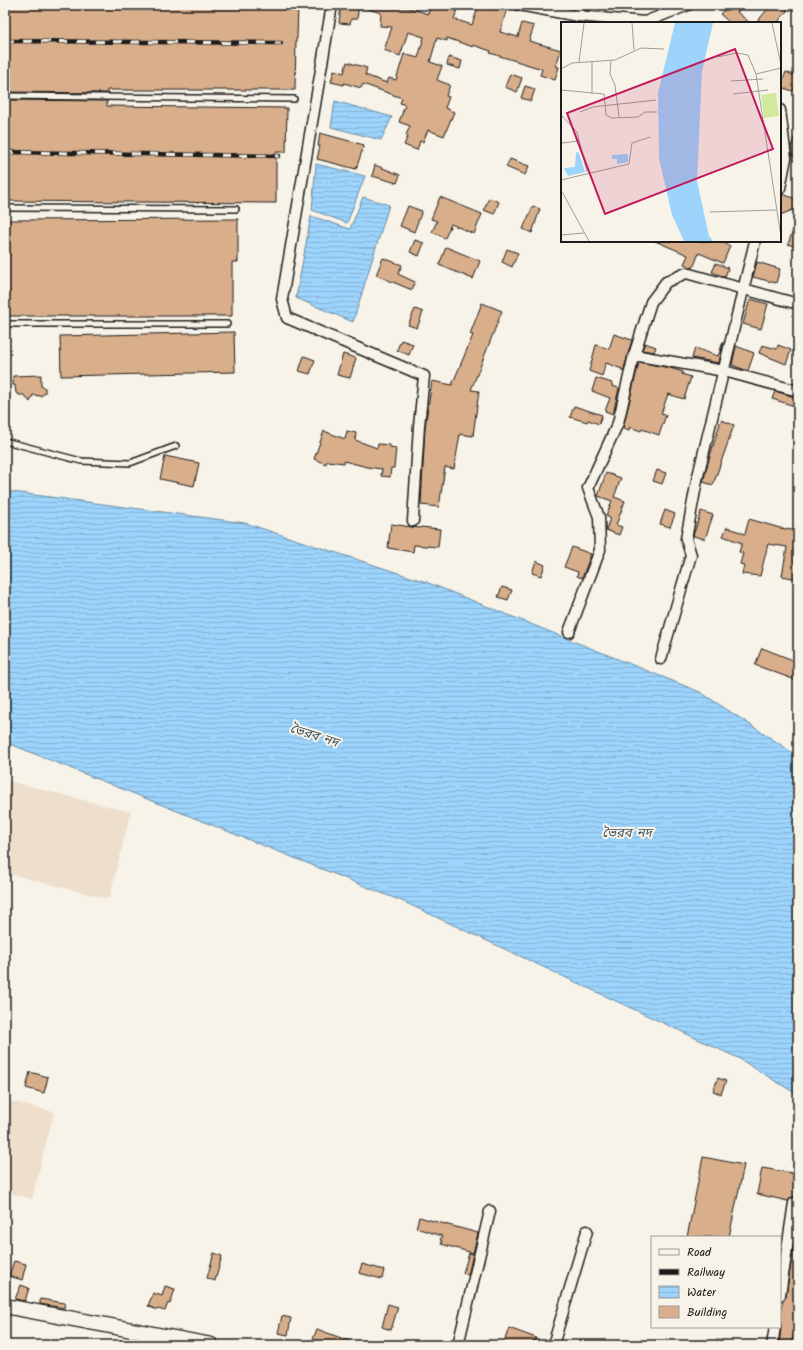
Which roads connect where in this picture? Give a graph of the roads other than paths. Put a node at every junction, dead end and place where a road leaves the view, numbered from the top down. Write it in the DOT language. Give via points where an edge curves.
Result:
graph roads {
  1 [pos="332,5"];
  2 [pos="519,5"];
  3 [pos="581,5"];
  4 [pos="688,5"];
  5 [pos="578,16"];
  6 [pos="5,96"];
  7 [pos="294,99"];
  8 [pos="781,118"];
  9 [pos="781,183"];
  10 [pos="5,208"];
  11 [pos="236,209"];
  12 [pos="755,242"];
  13 [pos="744,289"];
  14 [pos="798,304"];
  15 [pos="5,324"];
  16 [pos="227,324"];
  17 [pos="634,355"];
  18 [pos="724,371"];
  19 [pos="798,391"];
  20 [pos="5,441"];
  21 [pos="176,446"];
  22 [pos="413,521"];
  23 [pos="569,632"];
  24 [pos="661,659"];
  25 [pos="794,1203"];
  26 [pos="490,1211"];
  27 [pos="586,1231"];
  28 [pos="781,1288"];
  29 [pos="5,1306"];
  30 [pos="775,1328"];
  31 [pos="211,1345"];
  32 [pos="458,1345"];
  33 [pos="553,1345"];
  34 [pos="772,1345"];
  1 -- 22 [label="street" via="282,299 287,318 424,376"];
  2 -- 5 [label="street"];
  3 -- 5 [label="street"];
  4 -- 5 [label="street" via="645,22"];
  6 -- 7 [label="lane"];
  8 -- 9 [label="street" via="786,158"];
  10 -- 11 [label="lane"];
  12 -- 13 [label="street"];
  13 -- 14 [label="street"];
  13 -- 17 [label="street" via="686,273 666,282 651,302"];
  13 -- 18 [label="street"];
  15 -- 16 [label="lane"];
  17 -- 18 [label="street"];
  17 -- 23 [label="street" via="618,423 588,488 599,517 600,550"];
  18 -- 19 [label="street"];
  18 -- 24 [label="street" via="697,480 686,539 691,555"];
  20 -- 21 [label="lane" via="81,460 130,463"];
  25 -- 28 [label="street"];
  26 -- 32 [label="street"];
  27 -- 33 [label="street"];
  29 -- 31 [label="main road"];
  30 -- 34 [label="street"];
}
